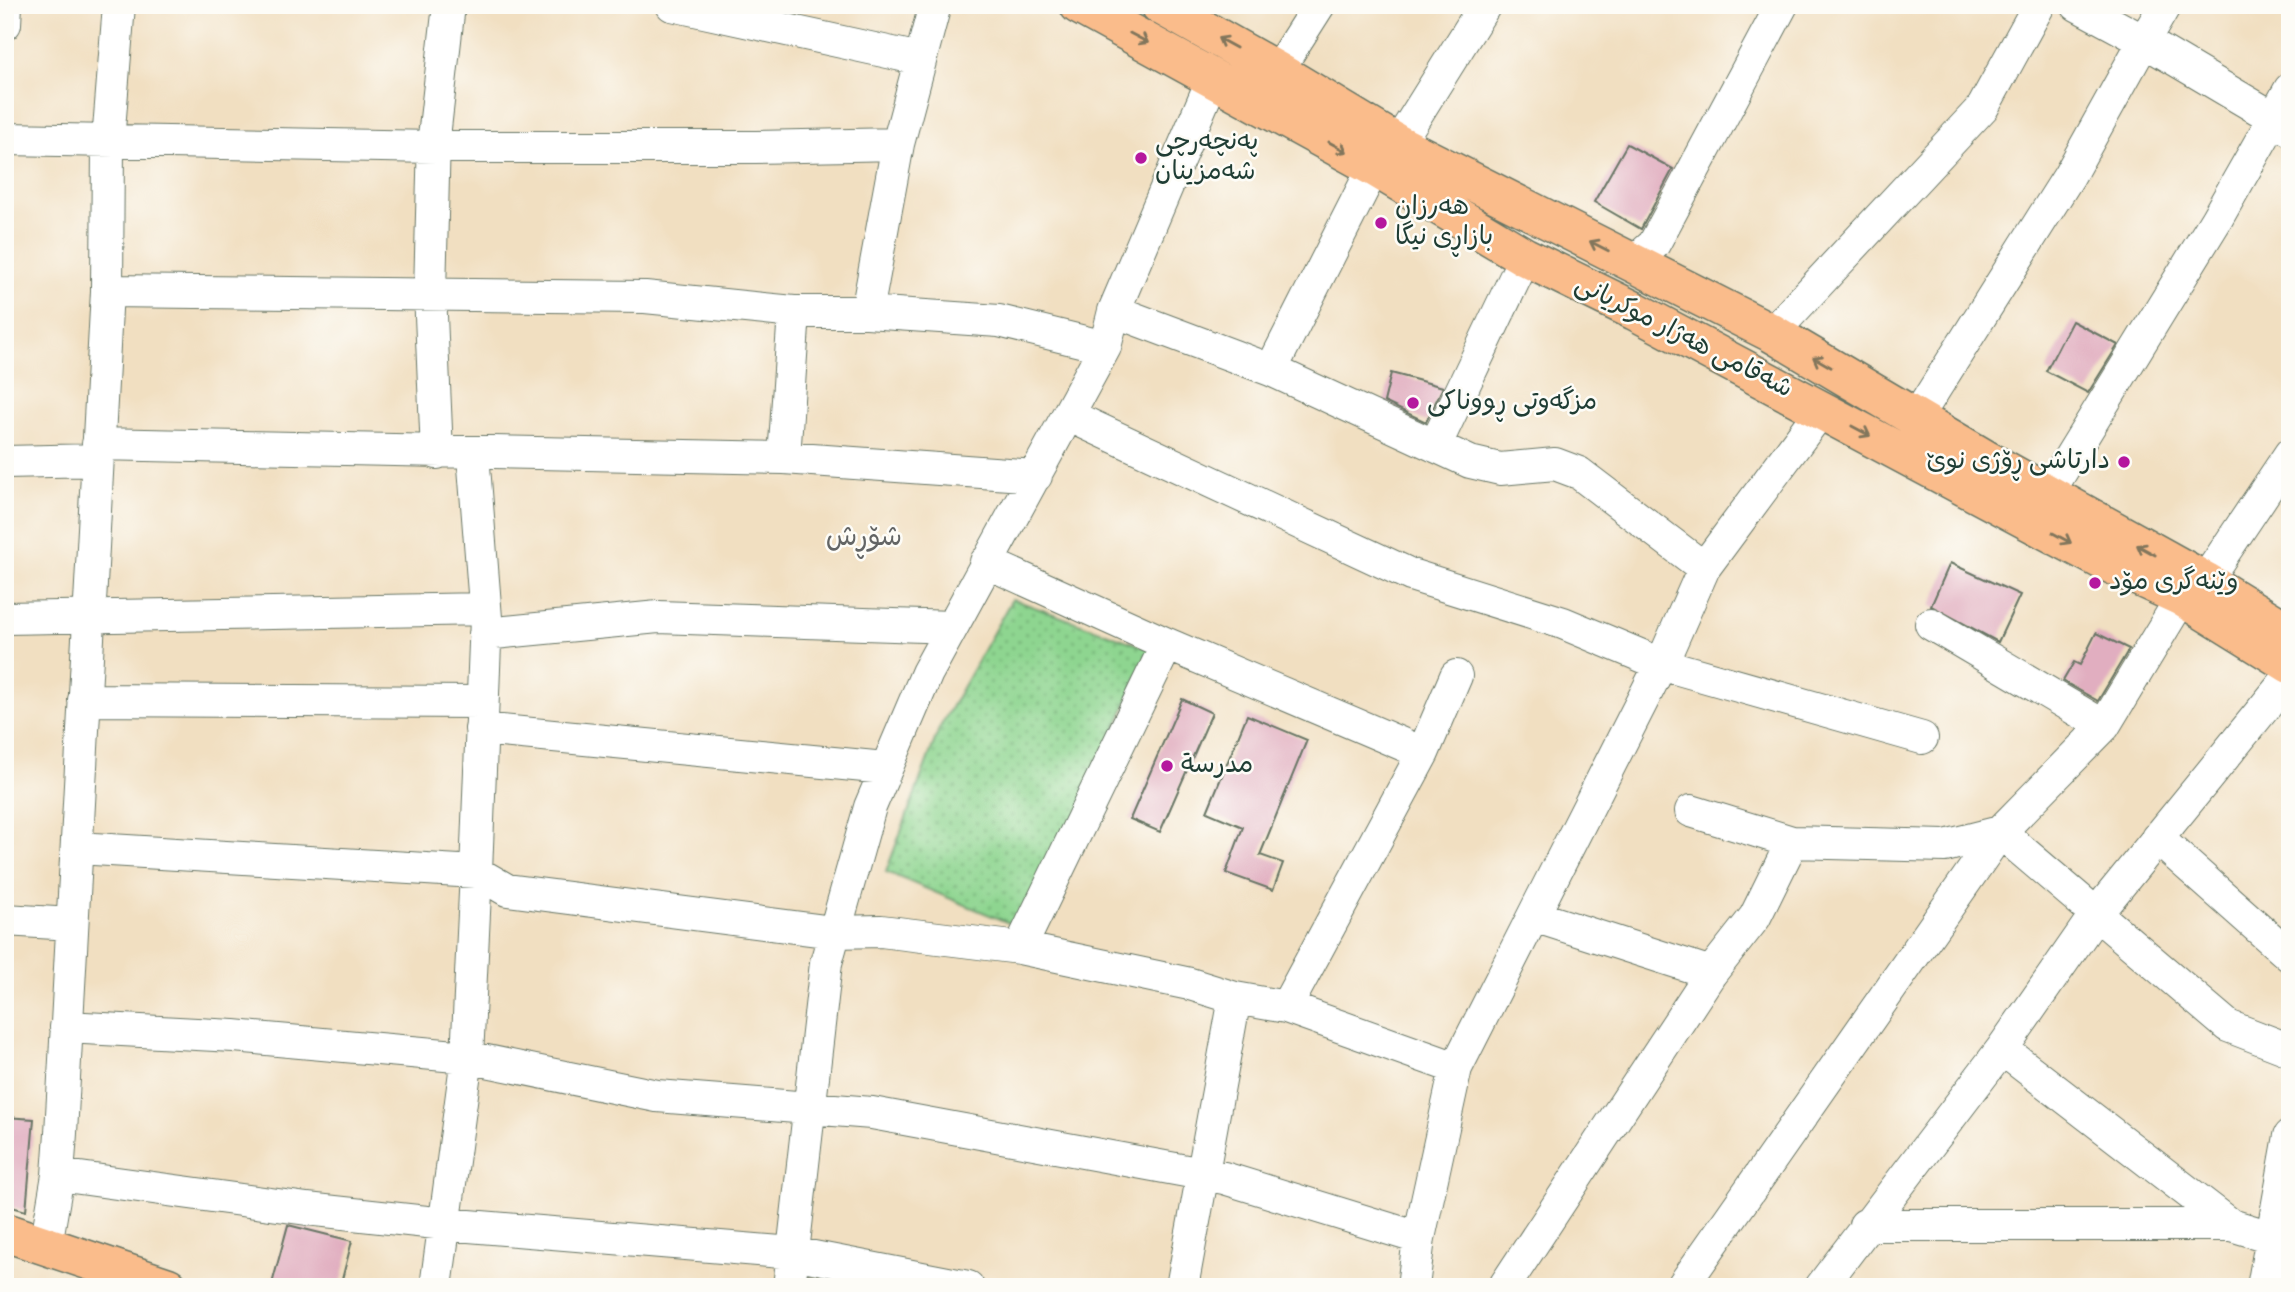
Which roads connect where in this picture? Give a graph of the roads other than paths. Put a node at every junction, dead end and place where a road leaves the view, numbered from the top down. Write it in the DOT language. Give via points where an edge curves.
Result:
graph roads {
  1 [pos="6,5"];
  2 [pos="119,5"];
  3 [pos="449,5"];
  4 [pos="672,5"];
  5 [pos="935,5"];
  6 [pos="1079,5"];
  7 [pos="1160,5"];
  8 [pos="1319,5"];
  9 [pos="1485,5"];
  10 [pos="2039,5"];
  11 [pos="2077,5"];
  12 [pos="2165,5"];
  13 [pos="1779,6"];
  14 [pos="5,24"];
  15 [pos="2144,41"];
  16 [pos="920,59"];
  17 [pos="1277,71"];
  18 [pos="1213,78"];
  19 [pos="2290,89"];
  20 [pos="2282,124"];
  21 [pos="5,139"];
  22 [pos="108,142"];
  23 [pos="898,144"];
  24 [pos="435,146"];
  25 [pos="1386,156"];
  26 [pos="1525,257"];
  27 [pos="1633,263"];
  28 [pos="107,291"];
  29 [pos="430,293"];
  30 [pos="1114,311"];
  31 [pos="794,312"];
  32 [pos="867,312"];
  33 [pos="1772,333"];
  34 [pos="1105,347"];
  35 [pos="1271,370"];
  36 [pos="1822,410"];
  37 [pos="1070,416"];
  38 [pos="1928,438"];
  39 [pos="1435,446"];
  40 [pos="98,452"];
  41 [pos="437,453"];
  42 [pos="473,454"];
  43 [pos="2290,454"];
  44 [pos="784,458"];
  45 [pos="5,462"];
  46 [pos="1036,475"];
  47 [pos="1987,478"];
  48 [pos="2048,493"];
  49 [pos="986,562"];
  50 [pos="1704,568"];
  51 [pos="2194,589"];
  52 [pos="5,618"];
  53 [pos="89,618"];
  54 [pos="485,621"];
  55 [pos="1931,624"];
  56 [pos="953,627"];
  57 [pos="2290,634"];
  58 [pos="1167,644"];
  59 [pos="1661,664"];
  60 [pos="2290,664"];
  61 [pos="1456,676"];
  62 [pos="2290,676"];
  63 [pos="84,699"];
  64 [pos="482,716"];
  65 [pos="2104,726"];
  66 [pos="1922,738"];
  67 [pos="1423,753"];
  68 [pos="885,768"];
  69 [pos="1691,811"];
  70 [pos="2000,832"];
  71 [pos="2157,838"];
  72 [pos="1792,842"];
  73 [pos="77,848"];
  74 [pos="476,872"];
  75 [pos="2096,914"];
  76 [pos="1534,916"];
  77 [pos="5,920"];
  78 [pos="72,924"];
  79 [pos="833,932"];
  80 [pos="1020,948"];
  81 [pos="2290,956"];
  82 [pos="1711,974"];
  83 [pos="1236,998"];
  84 [pos="1286,1007"];
  85 [pos="66,1027"];
  86 [pos="2002,1049"];
  87 [pos="2290,1050"];
  88 [pos="467,1057"];
  89 [pos="1456,1068"];
  90 [pos="809,1109"];
  91 [pos="2290,1136"];
  92 [pos="1200,1174"];
  93 [pos="58,1175"];
  94 [pos="444,1224"];
  95 [pos="1865,1225"];
  96 [pos="2231,1225"];
  97 [pos="5,1232"];
  98 [pos="2271,1237"];
  99 [pos="1419,1238"];
  100 [pos="46,1245"];
  101 [pos="793,1253"];
  102 [pos="103,1276"];
  103 [pos="933,1284"];
  104 [pos="168,1287"];
  105 [pos="436,1287"];
  106 [pos="789,1287"];
  107 [pos="968,1287"];
  108 [pos="1182,1287"];
  109 [pos="1413,1287"];
  110 [pos="1504,1287"];
  111 [pos="1682,1287"];
  112 [pos="1821,1287"];
  113 [pos="2263,1287"];
  1 -- 14 [label="street"];
  2 -- 22 [label="street"];
  3 -- 24 [label="street"];
  4 -- 16 [label="street"];
  5 -- 16 [label="street"];
  6 -- 18 [label="main road, شەقامی ھەژار موکریانی, one-way"];
  17 -- 7 [label="main road, شەقامی ھەژار موکریانی, one-way"];
  8 -- 17 [label="street"];
  9 -- 25 [label="street"];
  10 -- 33 [label="street" via="1983,107"];
  11 -- 15 [label="street"];
  12 -- 15 [label="street"];
  13 -- 27 [label="street" via="1654,244"];
  15 -- 20 [label="street"];
  15 -- 38 [label="street"];
  16 -- 23 [label="street"];
  17 -- 25 [label="main road, شەقامی ھەژار موکریانی"];
  18 -- 25 [label="main road, شەقامی ھەژار موکریانی, one-way"];
  18 -- 30 [label="street"];
  19 -- 20 [label="street"];
  20 -- 48 [label="street" via="2216,220"];
  21 -- 22 [label="street"];
  22 -- 24 [label="street"];
  22 -- 28 [label="street"];
  23 -- 24 [label="street"];
  23 -- 32 [label="street"];
  24 -- 29 [label="street"];
  25 -- 26 [label="main road, شەقامی ھەژار موکریانی"];
  27 -- 25 [label="main road, شەقامی ھەژار موکریانی, one-way"];
  25 -- 35 [label="street"];
  26 -- 36 [label="main road, شەقامی ھەژار موکریانی"];
  26 -- 39 [label="street"];
  27 -- 33 [label="main road, شەقامی ھەژار موکریانی"];
  28 -- 29 [label="street"];
  28 -- 40 [label="street"];
  29 -- 31 [label="street" via="645,297"];
  29 -- 41 [label="street"];
  30 -- 34 [label="street"];
  30 -- 35 [label="street"];
  31 -- 32 [label="street"];
  31 -- 44 [label="street"];
  32 -- 34 [label="street" via="999,321"];
  38 -- 33 [label="main road, شەقامی ھەژار موکریانی, one-way"];
  34 -- 37 [label="street"];
  35 -- 39 [label="street"];
  36 -- 38 [label="main road, شەقامی ھەژار موکریانی, one-way"];
  36 -- 50 [label="street"];
  37 -- 46 [label="street"];
  37 -- 59 [label="street" via="1411,575 1563,623"];
  38 -- 47 [label="main road, شەقامی ھەژار موکریانی"];
  39 -- 50 [label="street" via="1500,469 1555,464 1579,473"];
  40 -- 41 [label="street"];
  40 -- 45 [label="street"];
  40 -- 53 [label="street"];
  41 -- 42 [label="street"];
  42 -- 44 [label="street"];
  42 -- 54 [label="street"];
  43 -- 51 [label="street"];
  44 -- 46 [label="street"];
  46 -- 49 [label="street"];
  47 -- 48 [label="main road, شەقامی ھەژار موکریانی"];
  47 -- 51 [label="main road, شەقامی ھەژار موکریانی, one-way" via="2102,560"];
  51 -- 48 [label="main road, شەقامی ھەژار موکریانی, one-way" via="2148,552"];
  49 -- 56 [label="street"];
  49 -- 58 [label="street"];
  50 -- 59 [label="street"];
  51 -- 57 [label="main road, شەقامی ھەژار موکریانی"];
  51 -- 60 [label="main road, شەقامی ھەژار موکریانی"];
  51 -- 65 [label="street"];
  52 -- 53 [label="street"];
  53 -- 54 [label="street"];
  53 -- 63 [label="street"];
  54 -- 56 [label="street" via="658,617"];
  54 -- 64 [label="street"];
  55 -- 65 [label="street"];
  56 -- 68 [label="street"];
  58 -- 67 [label="street"];
  58 -- 80 [label="street"];
  59 -- 66 [label="street"];
  59 -- 76 [label="street"];
  61 -- 67 [label="street"];
  62 -- 71 [label="street"];
  63 -- 64 [label="street"];
  63 -- 73 [label="street"];
  64 -- 68 [label="street"];
  64 -- 74 [label="street"];
  65 -- 70 [label="street"];
  67 -- 84 [label="street"];
  68 -- 79 [label="street"];
  69 -- 72 [label="street"];
  70 -- 72 [label="street" via="1945,846"];
  70 -- 75 [label="street"];
  70 -- 111 [label="street"];
  71 -- 75 [label="street"];
  71 -- 81 [label="street"];
  72 -- 82 [label="street" via="1755,917"];
  73 -- 74 [label="street"];
  73 -- 78 [label="street"];
  74 -- 79 [label="street" via="508,890"];
  74 -- 88 [label="street"];
  75 -- 86 [label="street"];
  75 -- 87 [label="street" via="2228,1026"];
  76 -- 82 [label="street"];
  76 -- 89 [label="street"];
  77 -- 78 [label="street"];
  78 -- 85 [label="street"];
  79 -- 80 [label="street" via="881,931"];
  79 -- 90 [label="street"];
  80 -- 83 [label="street"];
  82 -- 110 [label="street"];
  83 -- 84 [label="street"];
  83 -- 92 [label="street"];
  84 -- 89 [label="street"];
  85 -- 88 [label="street" via="234,1036"];
  85 -- 93 [label="street"];
  86 -- 95 [label="street"];
  86 -- 96 [label="street"];
  88 -- 90 [label="street" via="657,1096"];
  88 -- 94 [label="street"];
  89 -- 99 [label="street"];
  90 -- 92 [label="street" via="872,1113"];
  90 -- 101 [label="street"];
  91 -- 98 [label="street"];
  92 -- 99 [label="street"];
  92 -- 108 [label="street"];
  93 -- 94 [label="street"];
  93 -- 100 [label="street"];
  94 -- 101 [label="street"];
  94 -- 105 [label="street"];
  95 -- 96 [label="street"];
  95 -- 112 [label="street"];
  96 -- 98 [label="street"];
  97 -- 100 [label="main road"];
  98 -- 113 [label="street"];
  99 -- 109 [label="street"];
  100 -- 102 [label="main road"];
  101 -- 103 [label="street"];
  101 -- 106 [label="street"];
  102 -- 104 [label="main road"];
  103 -- 107 [label="street"];
}
